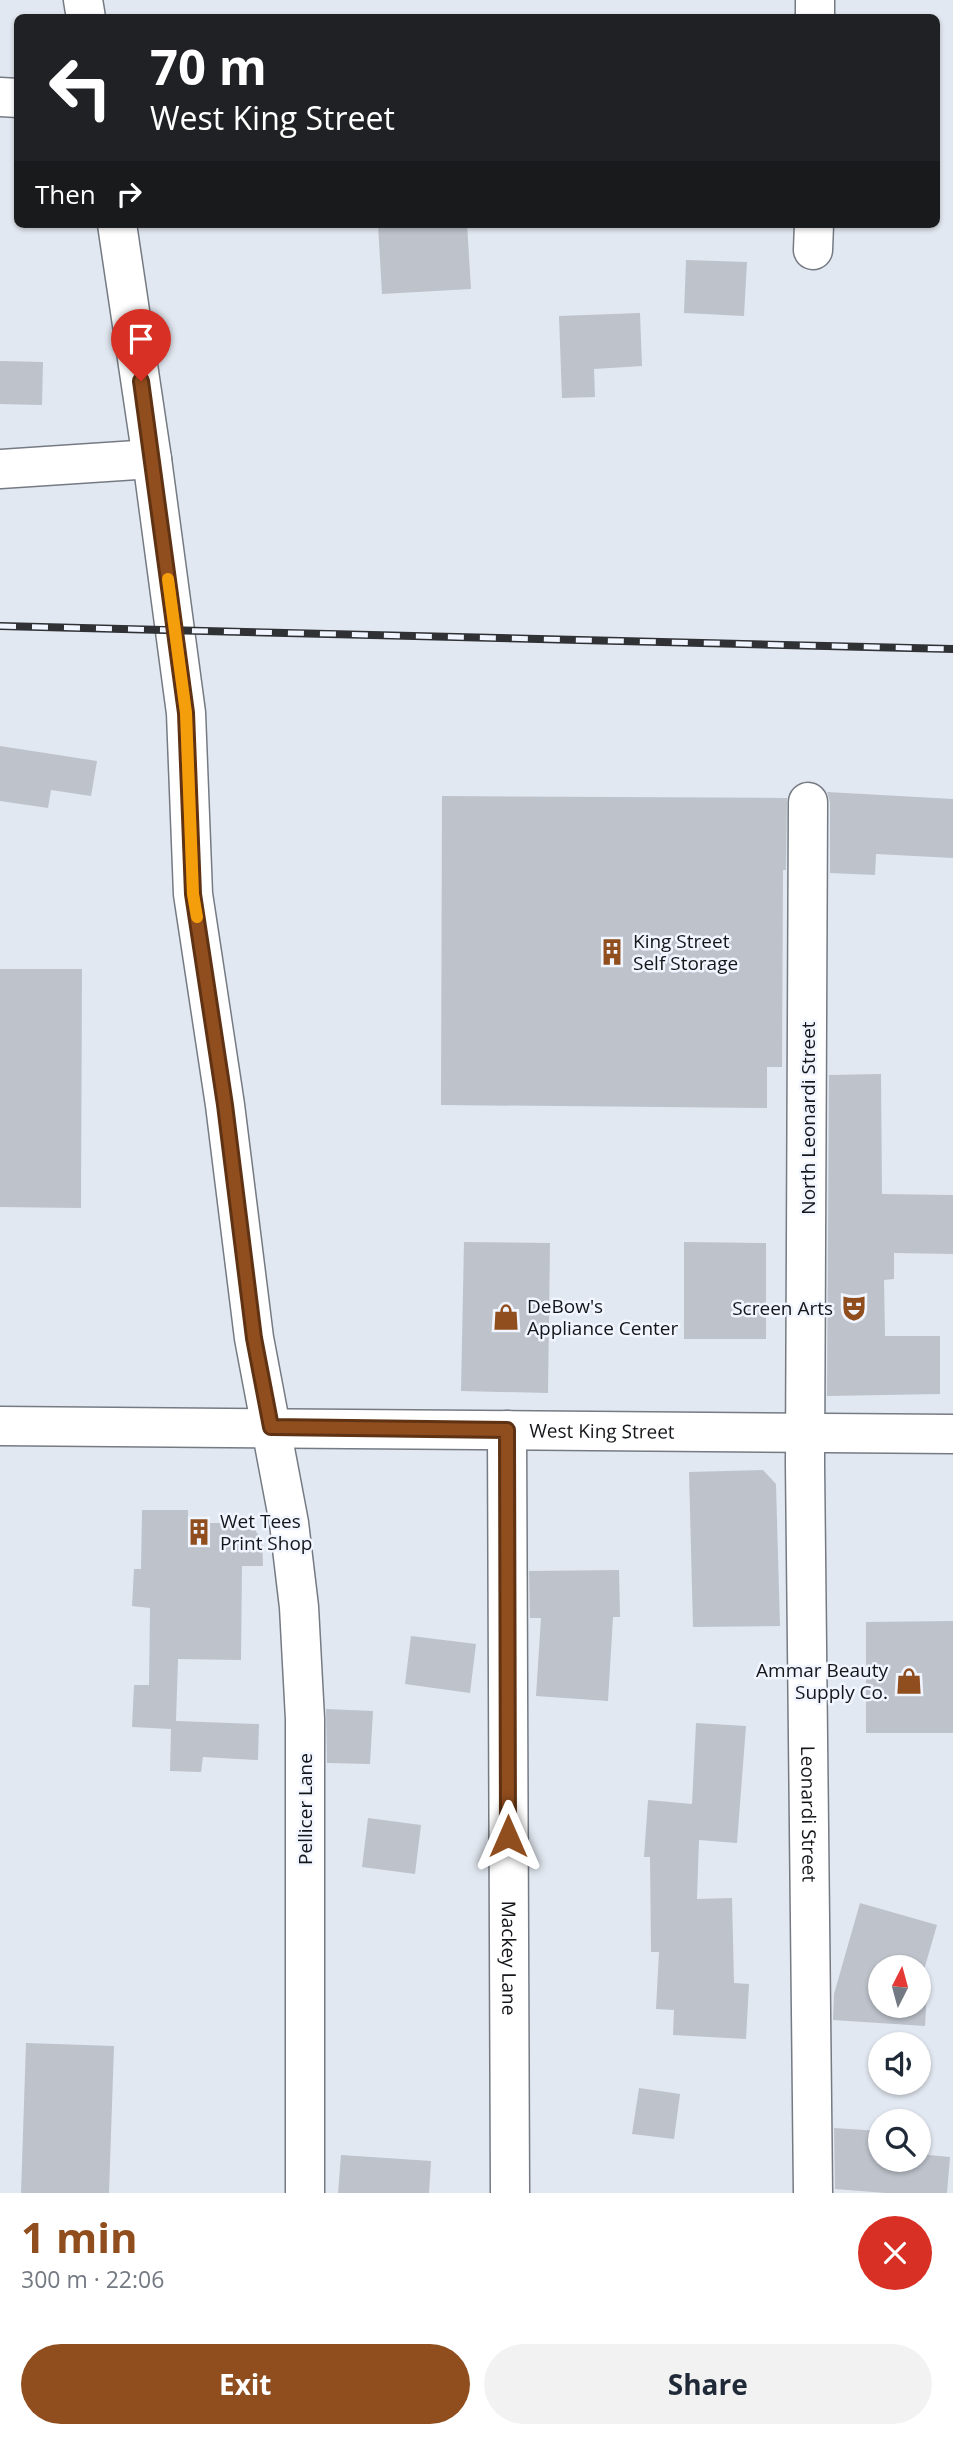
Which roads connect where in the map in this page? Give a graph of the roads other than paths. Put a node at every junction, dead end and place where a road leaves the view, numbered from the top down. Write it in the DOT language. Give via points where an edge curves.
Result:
graph roads {
  1 [pos="118,228"];
  2 [pos="152,459"];
  3 [pos="0,469"];
  4 [pos="808,802"];
  5 [pos="0,1426"];
  6 [pos="271,1427"];
  7 [pos="507,1430"];
  8 [pos="805,1434"];
  9 [pos="953,1434"];
  10 [pos="305,2193"];
  11 [pos="510,2193"];
  12 [pos="813,2193"];
  1 -- 2 [label="street, Pellicer Lane"];
  2 -- 3 [label="street"];
  2 -- 6 [label="street, Pellicer Lane" via="186,713 193,894 254,1338"];
  4 -- 8 [label="street, North Leonardi Street"];
  5 -- 6 [label="street, West King Street"];
  6 -- 7 [label="street, West King Street"];
  6 -- 10 [label="street, Pellicer Lane" via="299,1607 305,1719"];
  7 -- 8 [label="street, West King Street"];
  7 -- 11 [label="street, Mackey Lane"];
  8 -- 9 [label="street, West King Street"];
  8 -- 12 [label="street, Leonardi Street"];
}
